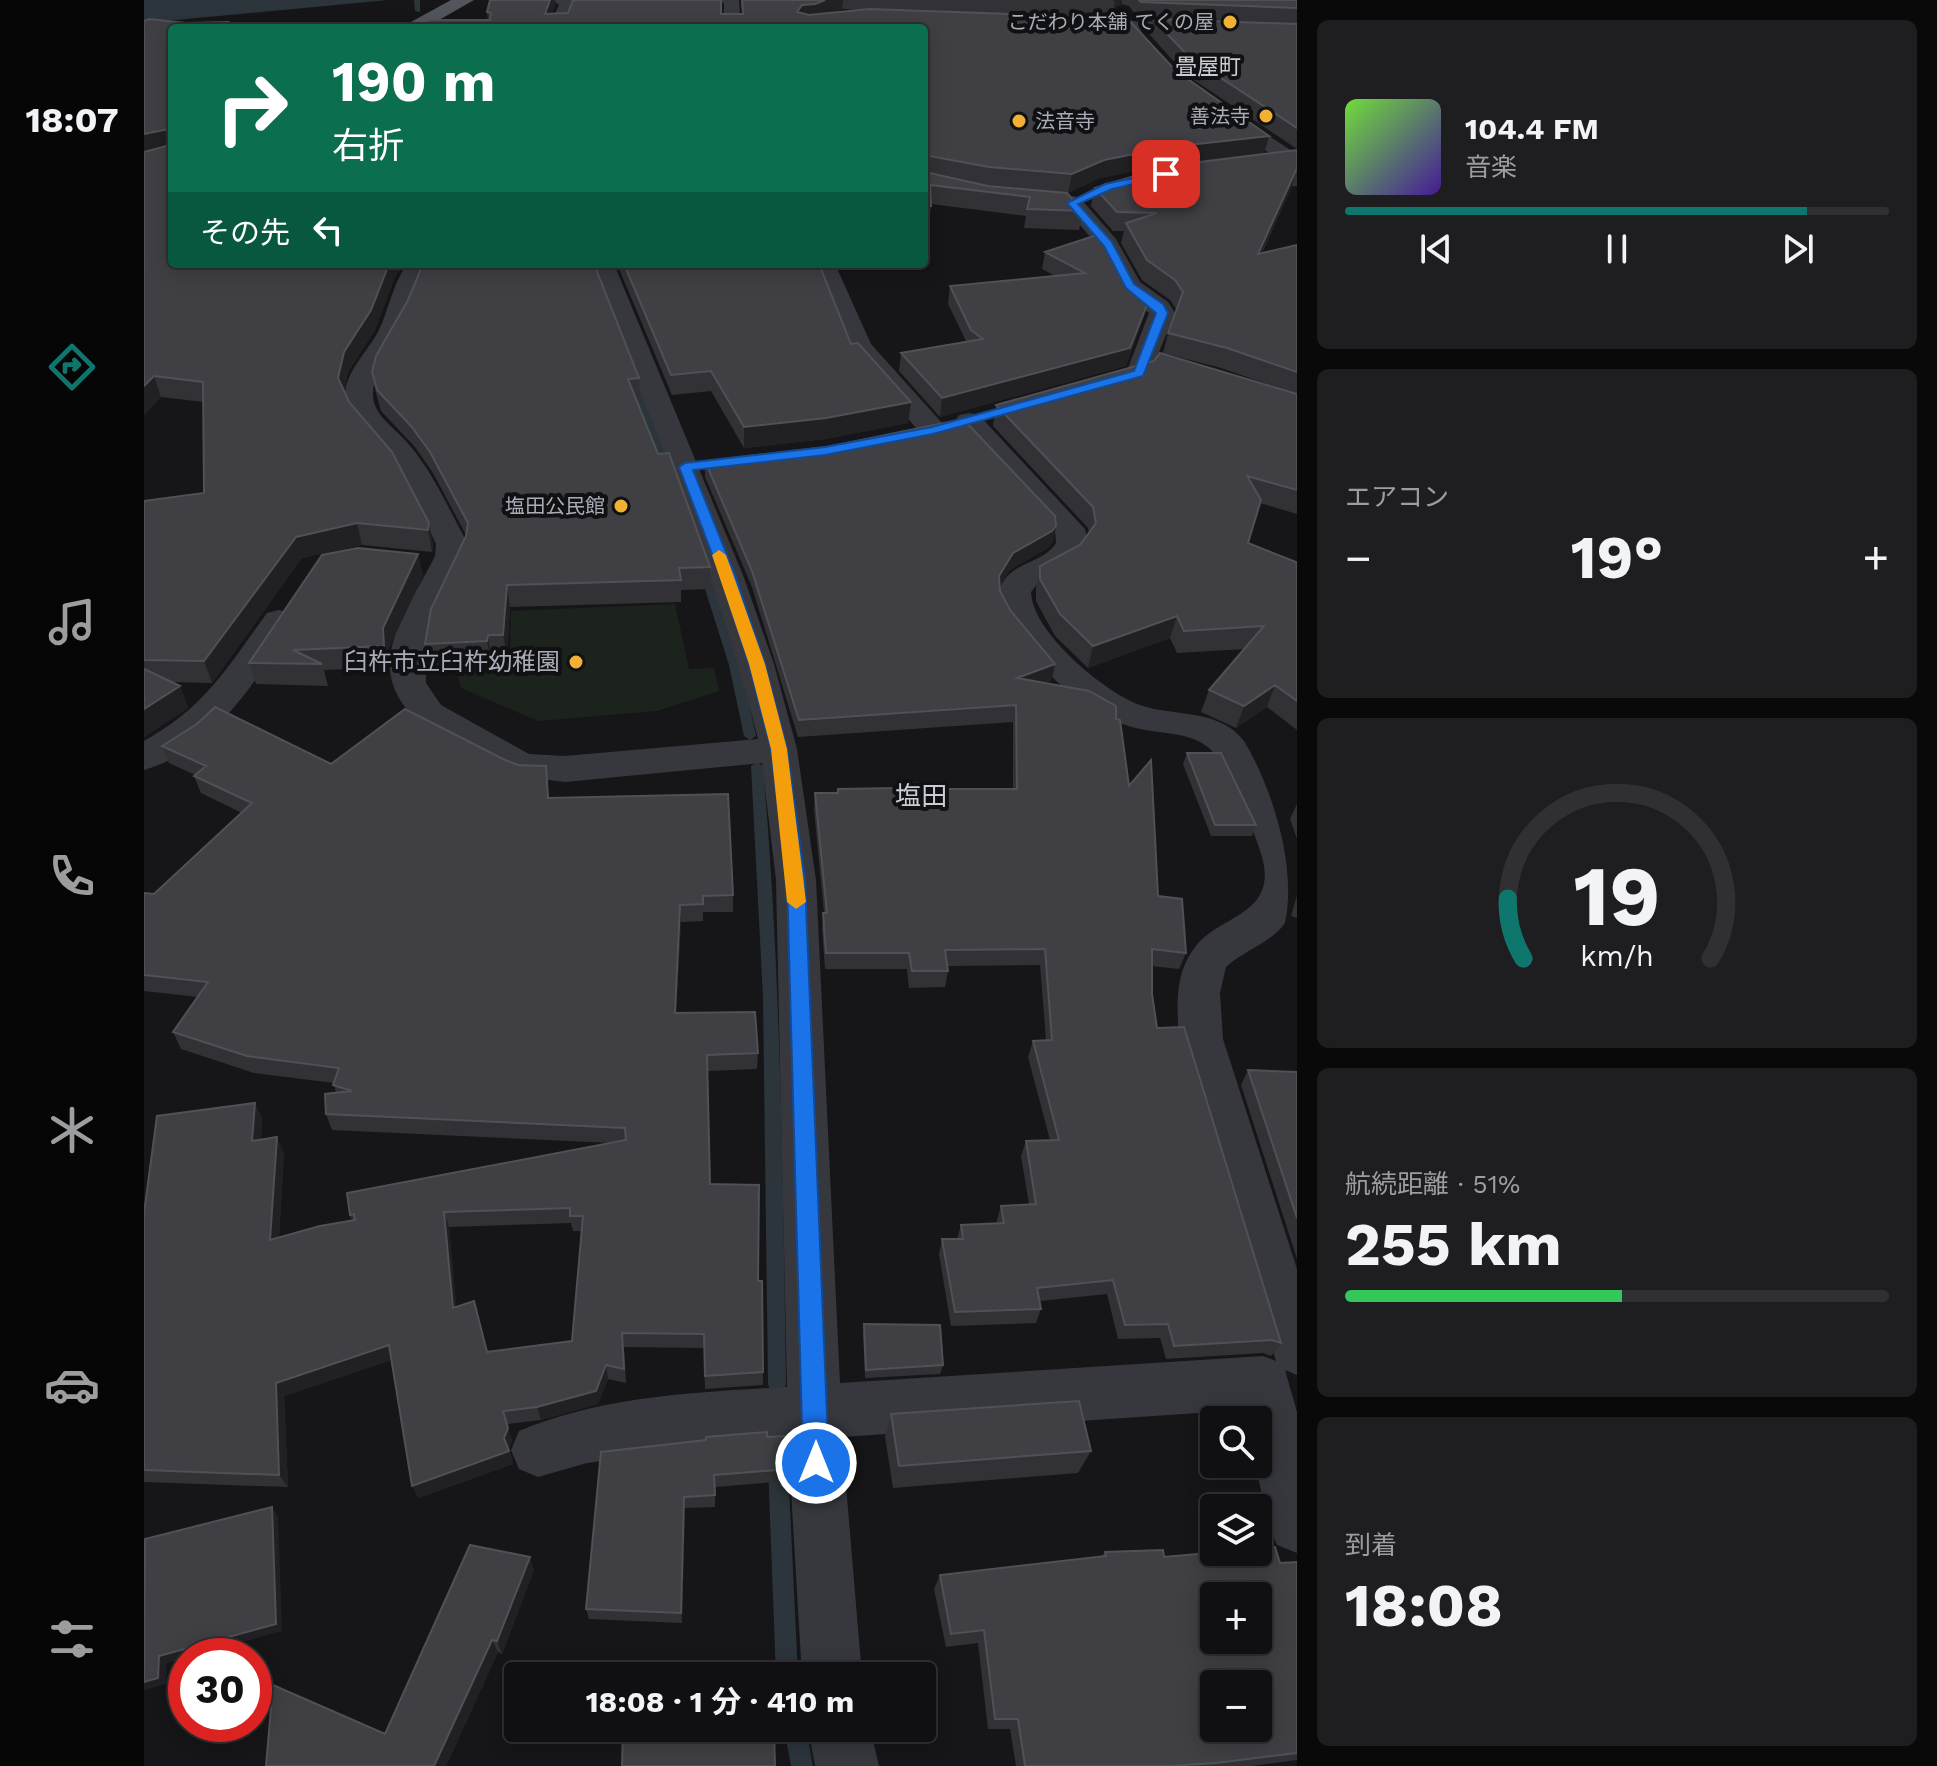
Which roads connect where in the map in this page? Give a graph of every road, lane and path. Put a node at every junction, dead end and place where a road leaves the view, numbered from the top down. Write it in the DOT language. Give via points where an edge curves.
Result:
graph roads {
  1 [pos="465,0"];
  2 [pos="560,0"];
  3 [pos="728,0"];
  4 [pos="1110,5"];
  5 [pos="416,24"];
  6 [pos="559,24"];
  7 [pos="732,24"];
  8 [pos="1070,24"];
  9 [pos="1132,26"];
  10 [pos="1297,32"];
  11 [pos="1143,44"];
  12 [pos="1210,103"];
  13 [pos="1294,159"];
  14 [pos="1255,163"];
  15 [pos="1096,192"];
  16 [pos="1046,202"];
  17 [pos="1072,203"];
  18 [pos="416,268"];
  19 [pos="604,268"];
  20 [pos="825,268"];
  21 [pos="1079,391"];
  22 [pos="966,422"];
  23 [pos="903,436"];
  24 [pos="717,464"];
  25 [pos="685,467"];
  26 [pos="297,593"];
  27 [pos="779,749"];
  28 [pos="144,757"];
  29 [pos="1281,930"];
  30 [pos="1286,1368"];
  31 [pos="816,1414"];
  32 [pos="538,1450"];
  33 [pos="1297,1525"];
  34 [pos="831,1662"];
  35 [pos="842,1742"];
  36 [pos="847,1766"];
  1 -- 5 [label="main road"];
  2 -- 6 [label="street" via="569,3"];
  3 -- 7 [label="street"];
  4 -- 9 [label="street"];
  8 -- 9 [label="street"];
  9 -- 10 [label="street"];
  9 -- 11 [label="street"];
  12 -- 13 [label="street"];
  13 -- 14 [label="street"];
  15 -- 17 [label="street"];
  16 -- 17 [label="street"];
  17 -- 21 [label="street" via="1108,244 1130,286 1162,313 1157,362 1139,373"];
  18 -- 27 [label="street" via="389,336 358,393 368,418 420,483 452,544 432,565 408,651 414,696 428,713 522,766 565,769"];
  19 -- 25 [label="street"];
  20 -- 22 [label="street" via="859,347"];
  22 -- 23 [label="street"];
  22 -- 29 [label="street" via="1070,529 1072,543 1063,558 1023,577 1015,591 1018,616 1058,665 1100,699 1136,716 1204,729 1224,741 1240,764 1281,856 1285,882 1273,911"];
  24 -- 25 [label="street"];
  25 -- 27 [label="street" via="757,664"];
  26 -- 28 [label="street" via="218,705 191,730"];
  27 -- 31 [label="street" via="796,880"];
  29 -- 30 [label="street" via="1224,945 1205,964 1197,995 1201,1039"];
  30 -- 31 [label="street"];
  30 -- 33 [label="street"];
  31 -- 32 [label="street" via="705,1419 587,1436"];
  31 -- 34 [label="street"];
  35 -- 36 [label="street"];
}
